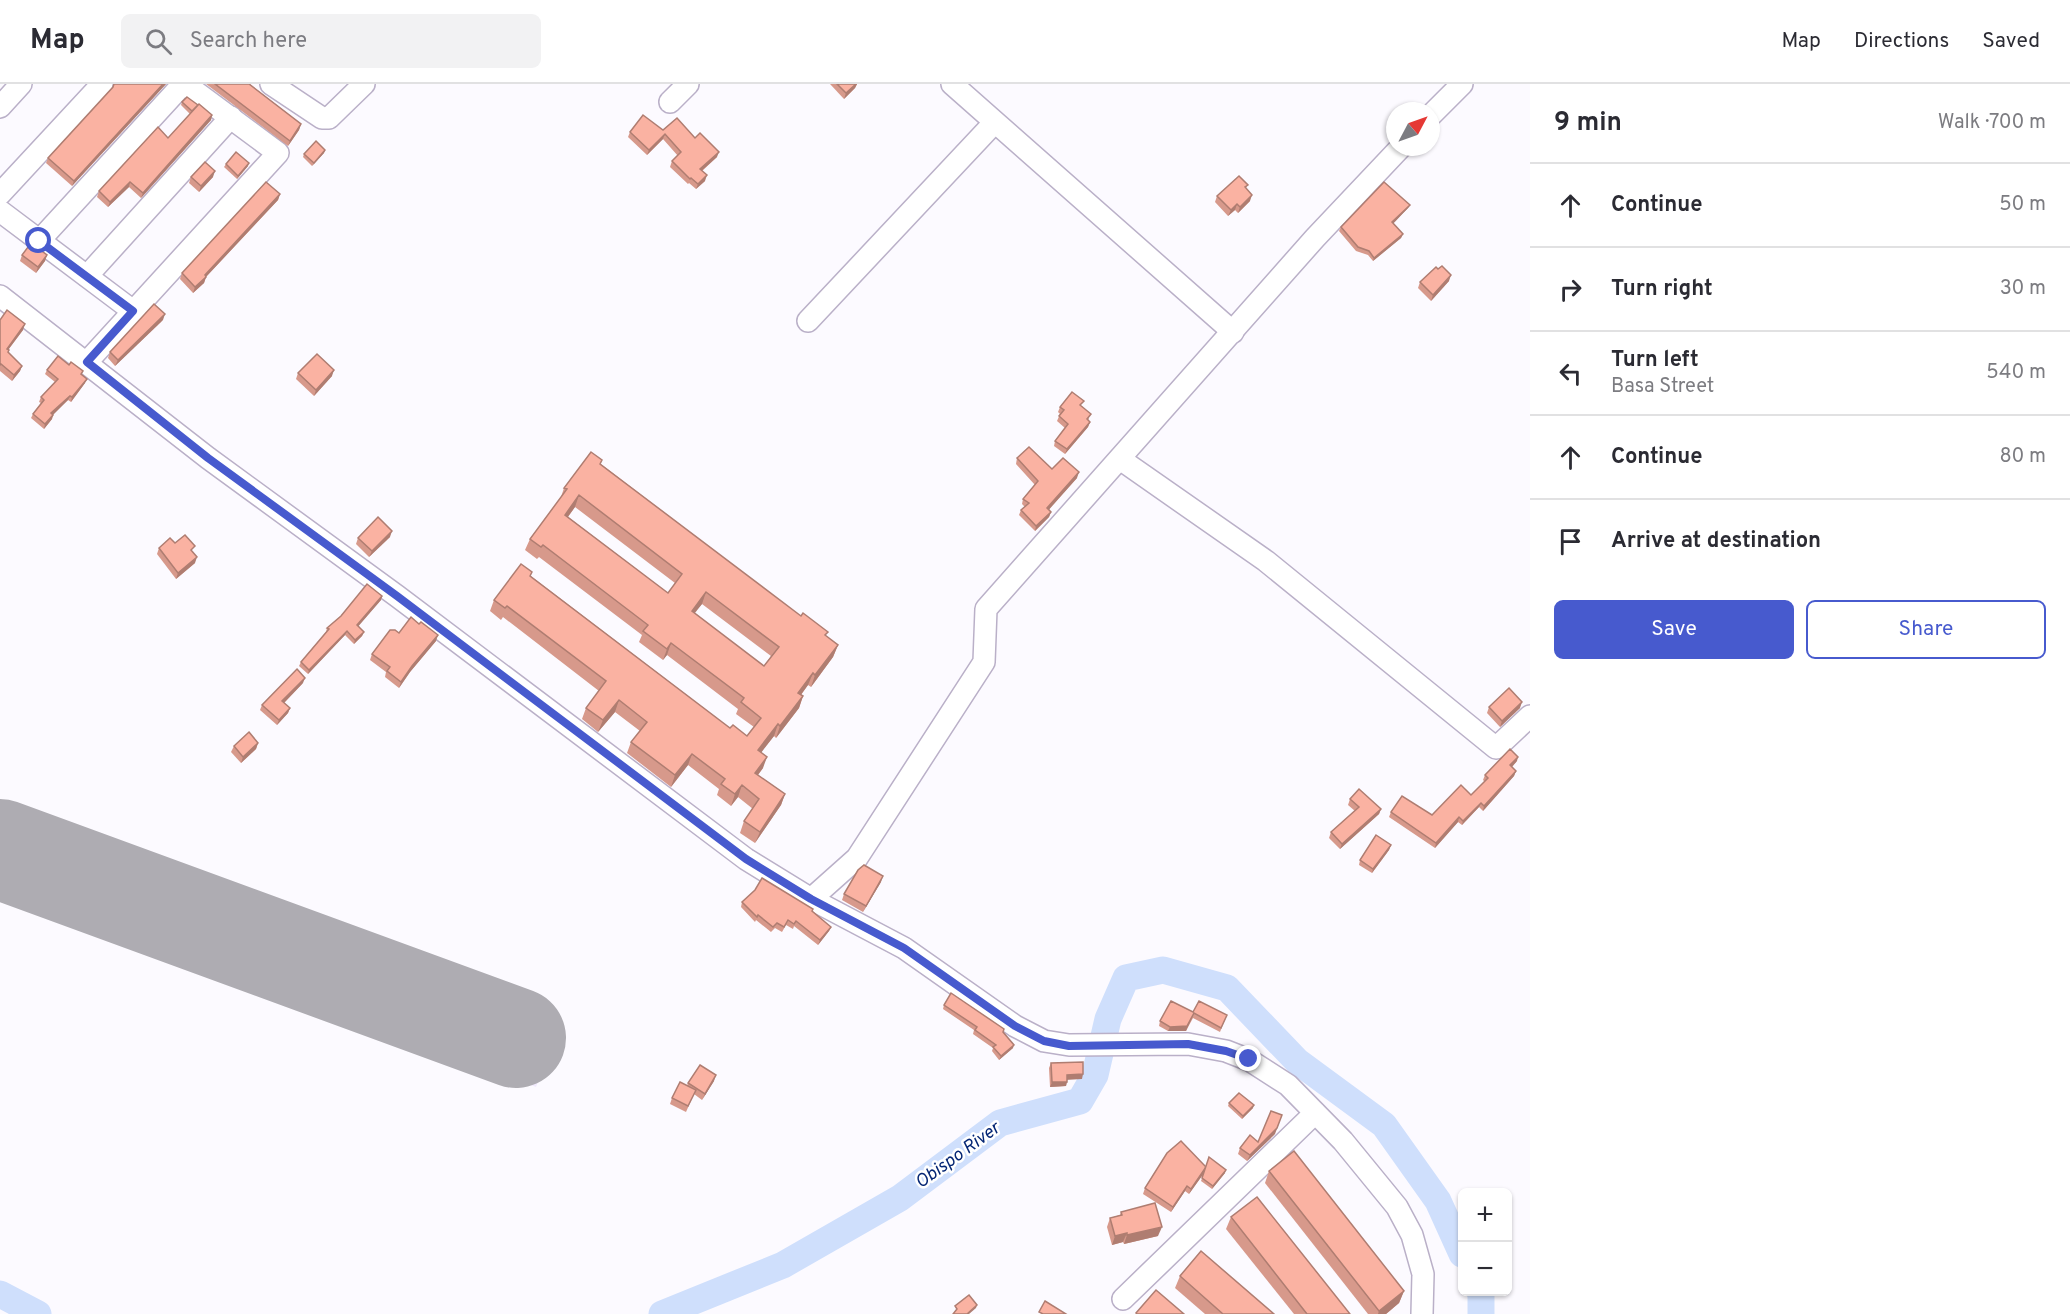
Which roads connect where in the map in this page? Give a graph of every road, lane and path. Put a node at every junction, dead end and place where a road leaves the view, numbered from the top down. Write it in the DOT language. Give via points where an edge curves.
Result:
graph roads {
  1 [pos="21,84"];
  2 [pos="102,84"];
  3 [pos="184,84"];
  4 [pos="364,84"];
  5 [pos="688,84"];
  6 [pos="952,84"];
  7 [pos="1462,84"];
  8 [pos="280,86"];
  9 [pos="670,102"];
  10 [pos="1440,106"];
  11 [pos="0,107"];
  12 [pos="231,117"];
  13 [pos="994,123"];
  14 [pos="1392,156"];
  15 [pos="0,194"];
  16 [pos="0,211"];
  17 [pos="39,241"];
  18 [pos="87,276"];
  19 [pos="0,296"];
  20 [pos="133,311"];
  21 [pos="808,321"];
  22 [pos="1233,332"];
  23 [pos="87,362"];
  24 [pos="1120,459"];
  25 [pos="1530,716"];
  26 [pos="811,899"];
  27 [pos="1315,1113"];
  28 [pos="1123,1299"];
  29 [pos="1422,1314"];
  1 -- 11 [label="street"];
  2 -- 15 [label="street"];
  3 -- 12 [label="street"];
  3 -- 17 [label="street"];
  4 -- 8 [label="street" via="329,118 322,118"];
  5 -- 9 [label="street"];
  6 -- 13 [label="street"];
  7 -- 10 [label="street"];
  12 -- 18 [label="street"];
  12 -- 20 [label="street" via="278,153"];
  13 -- 21 [label="street"];
  13 -- 22 [label="street"];
  14 -- 22 [label="street"];
  16 -- 17 [label="street"];
  17 -- 18 [label="street"];
  18 -- 20 [label="street"];
  19 -- 23 [label="street"];
  20 -- 23 [label="street"];
  22 -- 24 [label="street"];
  23 -- 26 [label="street" via="208,458 746,859"];
  24 -- 25 [label="street" via="1266,561 1496,748"];
  24 -- 26 [label="street" via="986,609 984,662 857,858"];
  26 -- 27 [label="street" via="904,948 1015,1026 1044,1041 1069,1046 1188,1044 1226,1051 1249,1059 1288,1085"];
  27 -- 28 [label="street"];
  27 -- 29 [label="street" via="1397,1207 1412,1235 1423,1274"];
}
